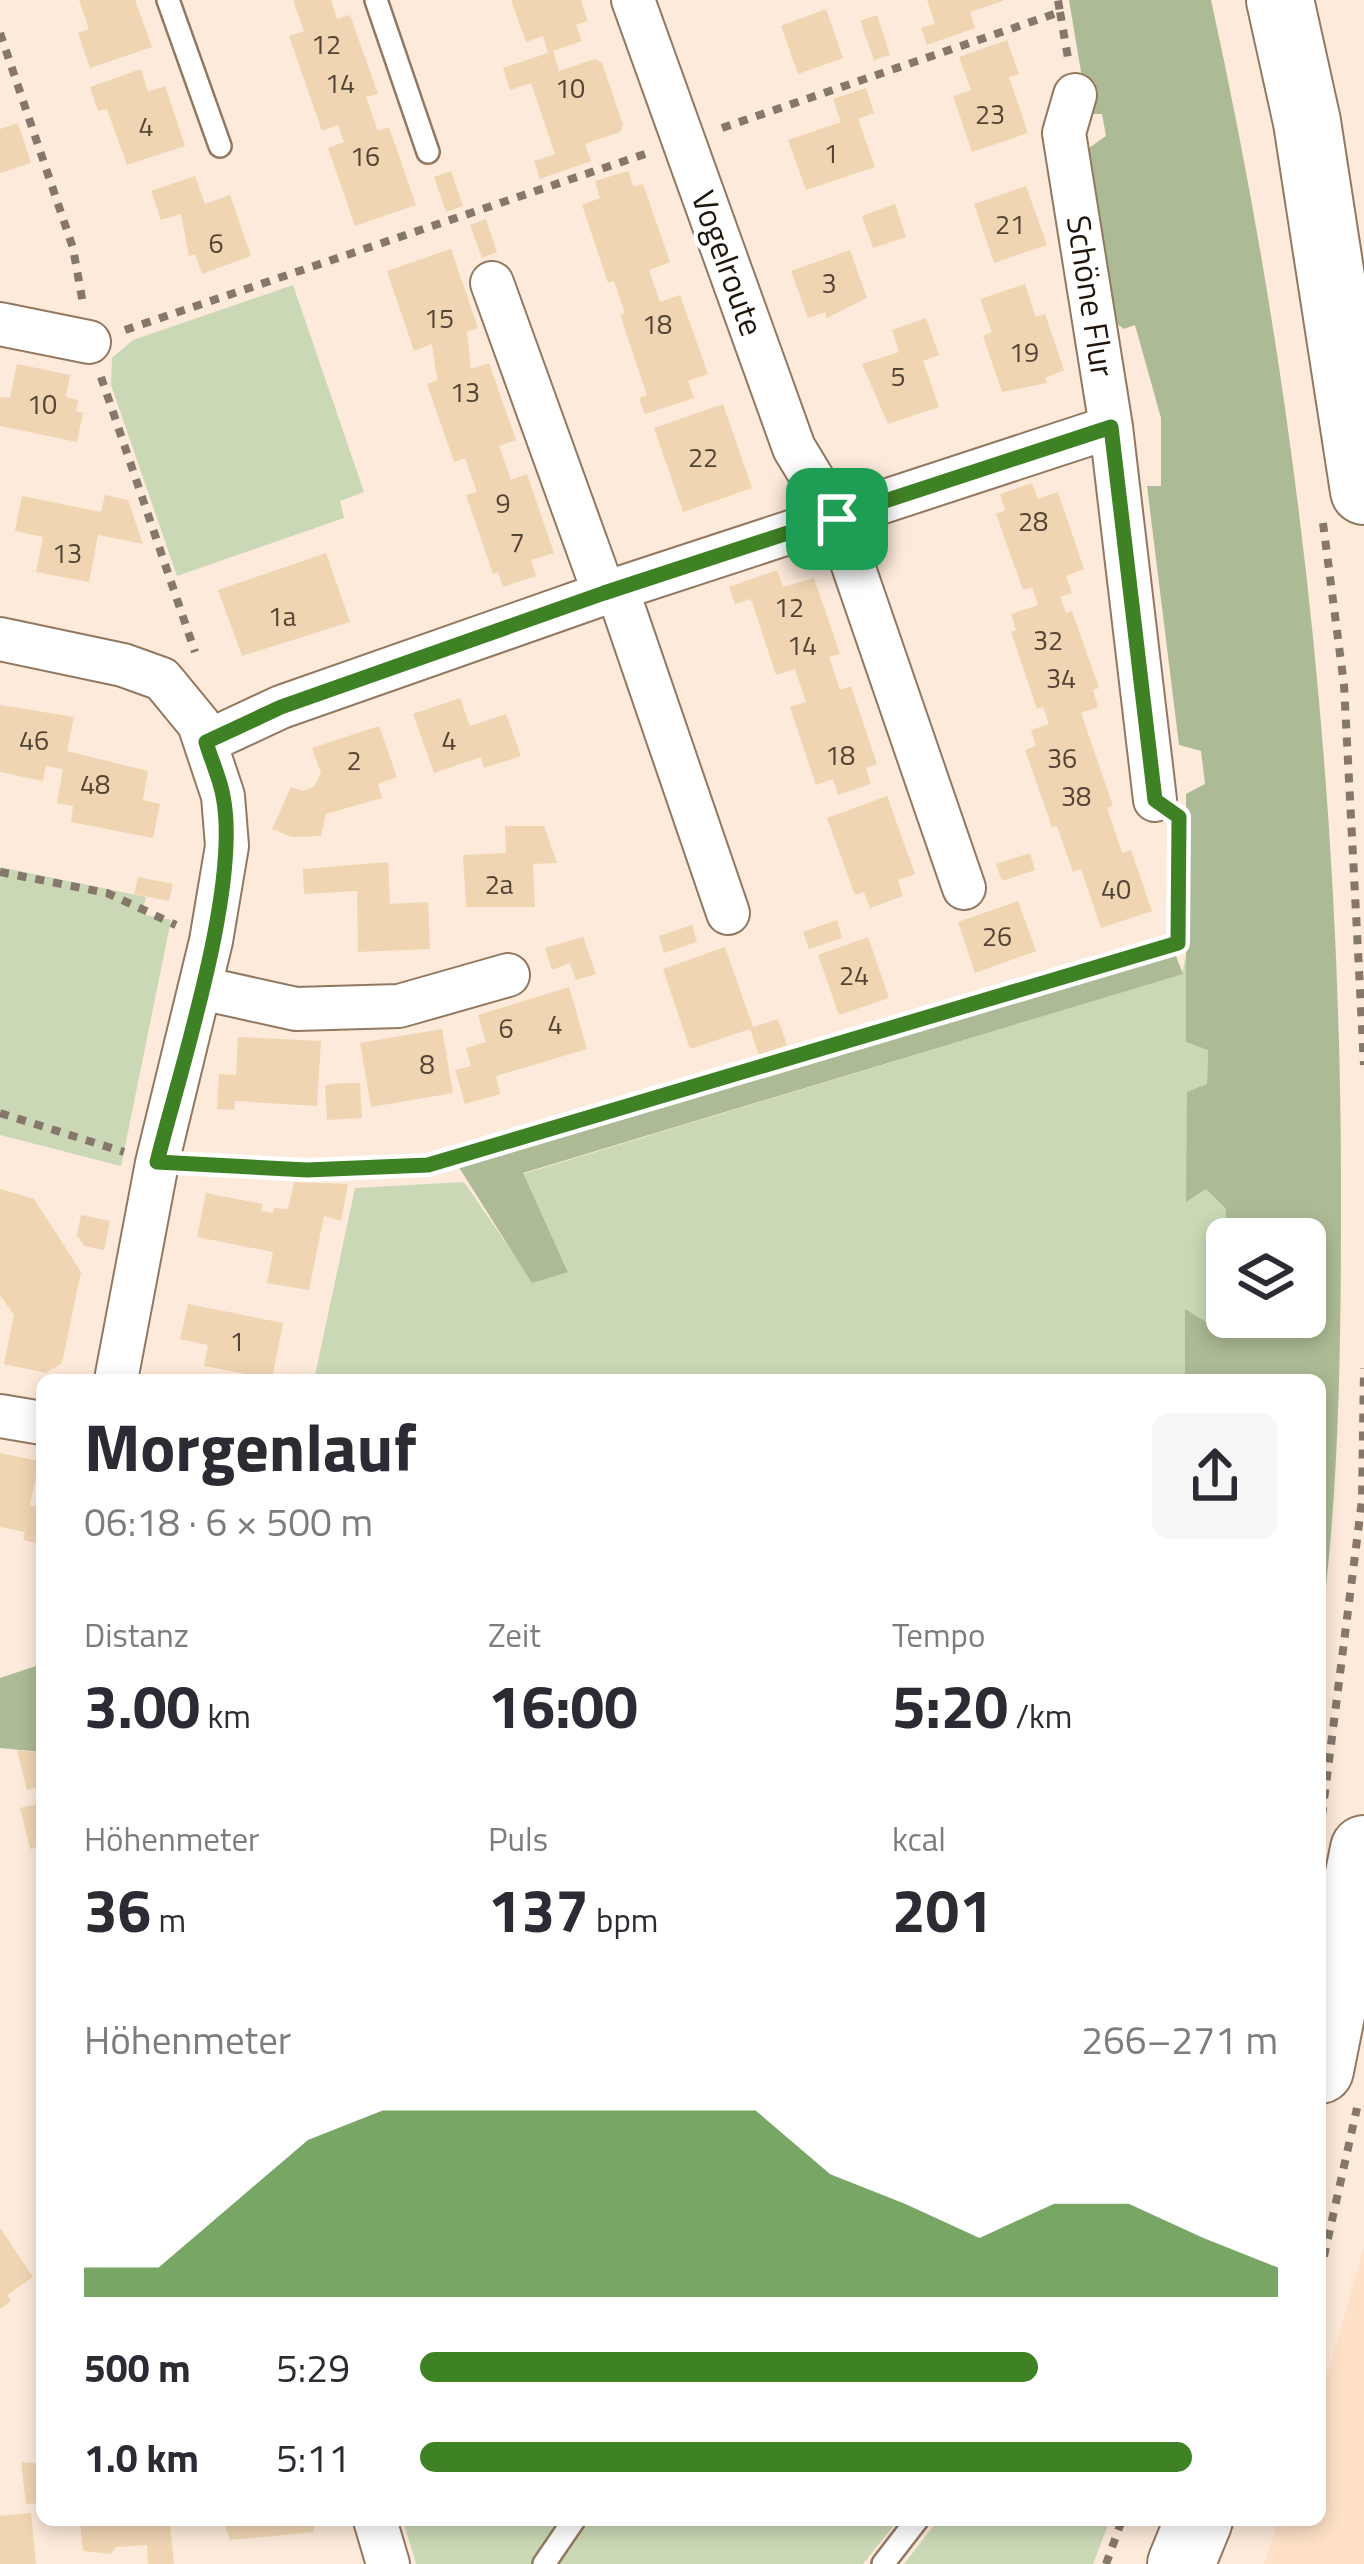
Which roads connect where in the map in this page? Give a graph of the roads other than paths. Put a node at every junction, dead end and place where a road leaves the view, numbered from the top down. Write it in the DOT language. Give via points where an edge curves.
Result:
graph roads {
  1 [pos="168,0"];
  2 [pos="376,0"];
  3 [pos="633,0"];
  4 [pos="1280,0"];
  5 [pos="1075,95"];
  6 [pos="220,146"];
  7 [pos="428,152"];
  8 [pos="492,284"];
  9 [pos="0,324"];
  10 [pos="89,342"];
  11 [pos="1111,427"];
  12 [pos="1342,496"];
  13 [pos="837,519"];
  14 [pos="610,591"];
  15 [pos="0,639"];
  16 [pos="206,742"];
  17 [pos="1155,800"];
  18 [pos="964,887"];
  19 [pos="728,913"];
  20 [pos="508,975"];
  21 [pos="201,988"];
  22 [pos="117,1374"];
  23 [pos="0,1416"];
  24 [pos="36,1422"];
  25 [pos="1364,1849"];
  26 [pos="1340,2081"];
  27 [pos="377,2526"];
  28 [pos="570,2526"];
  29 [pos="912,2526"];
  30 [pos="1197,2526"];
  31 [pos="388,2564"];
  32 [pos="544,2564"];
  33 [pos="883,2564"];
  34 [pos="1181,2564"];
  1 -- 6 [label="lane"];
  2 -- 7 [label="lane"];
  3 -- 13 [label="street, Vogelroute" via="794,448"];
  4 -- 12 [label="main road" via="1307,122"];
  5 -- 11 [label="street, Schöne Flur" via="1064,133"];
  8 -- 14 [label="street"];
  9 -- 10 [label="street"];
  11 -- 13 [label="street"];
  11 -- 17 [label="street, Schöne Flur"];
  13 -- 14 [label="street"];
  13 -- 18 [label="street"];
  14 -- 16 [label="street" via="281,707"];
  14 -- 19 [label="street"];
  15 -- 16 [label="street" via="162,679"];
  16 -- 21 [label="street" via="227,846"];
  20 -- 21 [label="street" via="399,1006 296,1009"];
  21 -- 22 [label="street" via="157,1162"];
  23 -- 24 [label="street"];
  25 -- 26 [label="main road"];
  27 -- 31 [label="street"];
  28 -- 32 [label="lane"];
  29 -- 33 [label="lane"];
  30 -- 34 [label="main road"];
}
